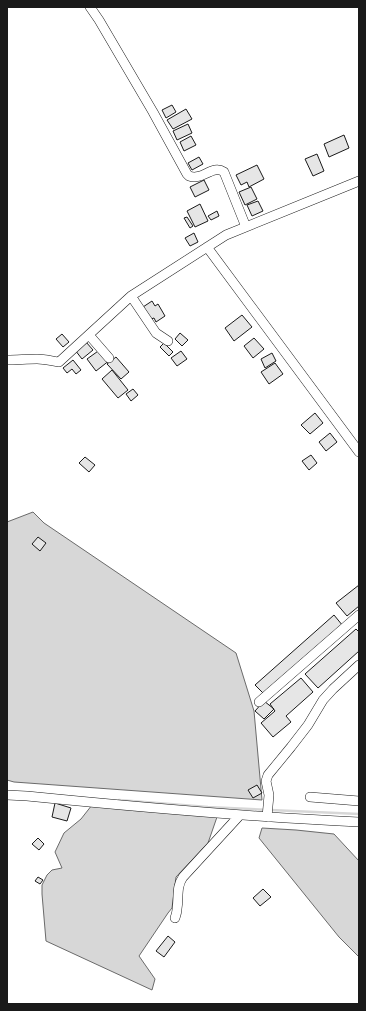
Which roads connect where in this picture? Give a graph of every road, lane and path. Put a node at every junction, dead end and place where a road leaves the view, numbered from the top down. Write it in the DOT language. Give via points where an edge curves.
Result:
graph roads {
  1 [pos="90,7"];
  2 [pos="359,180"];
  3 [pos="246,227"];
  4 [pos="207,247"];
  5 [pos="131,296"];
  6 [pos="89,335"];
  7 [pos="168,341"];
  8 [pos="109,358"];
  9 [pos="7,360"];
  10 [pos="359,452"];
  11 [pos="359,615"];
  12 [pos="359,666"];
  13 [pos="259,702"];
  14 [pos="7,795"];
  15 [pos="310,797"];
  16 [pos="359,801"];
  17 [pos="267,812"];
  18 [pos="240,815"];
  19 [pos="359,822"];
  20 [pos="175,918"];
  1 -- 3 [label="street" via="187,174 196,178 216,169 224,172"];
  2 -- 3 [label="street"];
  3 -- 4 [label="street" via="226,235"];
  4 -- 5 [label="street"];
  4 -- 10 [label="street"];
  5 -- 6 [label="street"];
  5 -- 7 [label="street" via="156,333"];
  6 -- 8 [label="street"];
  6 -- 9 [label="street" via="59,362 36,359"];
  11 -- 13 [label="street"];
  12 -- 17 [label="street" via="323,700 308,725 268,775"];
  14 -- 18 [label="street"];
  15 -- 16 [label="street"];
  17 -- 18 [label="street"];
  17 -- 19 [label="street" via="290,819"];
  18 -- 20 [label="street" via="183,877 178,888"];
}
